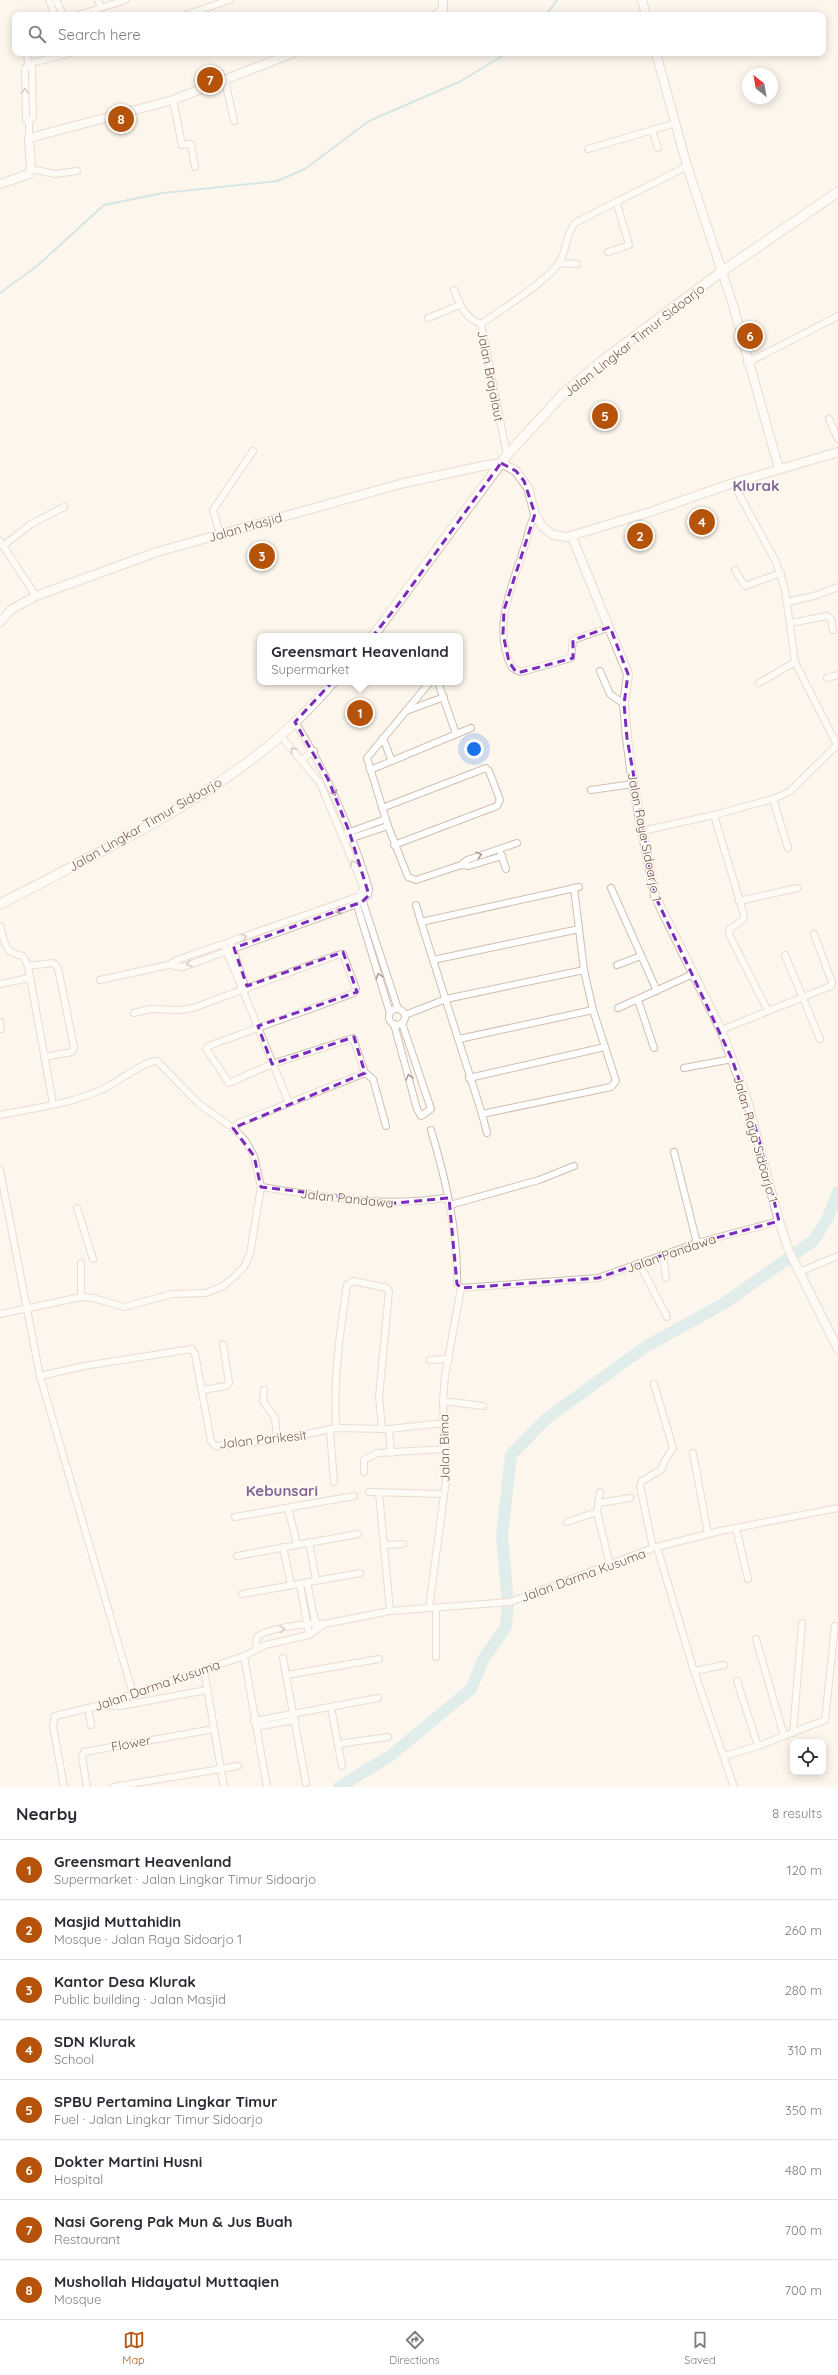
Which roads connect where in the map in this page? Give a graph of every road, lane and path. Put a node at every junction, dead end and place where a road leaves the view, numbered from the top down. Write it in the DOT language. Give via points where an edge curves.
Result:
graph roads {
  1 [pos="48,0"];
  2 [pos="56,0"];
  3 [pos="98,0"];
  4 [pos="125,0"];
  5 [pos="230,0"];
  6 [pos="443,0"];
  7 [pos="642,0"];
  8 [pos="101,8"];
  9 [pos="54,12"];
  10 [pos="61,12"];
  11 [pos="88,12"];
  12 [pos="194,12"];
  13 [pos="440,12"];
  14 [pos="645,12"];
  15 [pos="27,56"];
  16 [pos="59,56"];
  17 [pos="286,56"];
  18 [pos="657,56"];
  19 [pos="28,64"];
  20 [pos="226,80"];
  21 [pos="173,100"];
  22 [pos="234,121"];
  23 [pos="676,123"];
  24 [pos="652,130"];
  25 [pos="36,136"];
  26 [pos="658,148"];
  27 [pos="588,149"];
  28 [pos="687,162"];
  29 [pos="195,166"];
  30 [pos="31,169"];
  31 [pos="77,171"];
  32 [pos="0,184"];
  33 [pos="838,192"];
  34 [pos="617,204"];
  35 [pos="608,252"];
  36 [pos="559,263"];
  37 [pos="577,264"];
  38 [pos="721,272"];
  39 [pos="454,290"];
  40 [pos="460,305"];
  41 [pos="838,316"];
  42 [pos="428,318"];
  43 [pos="481,324"];
  44 [pos="747,363"];
  45 [pos="829,419"];
  46 [pos="838,439"];
  47 [pos="253,451"];
  48 [pos="838,452"];
  49 [pos="504,459"];
  50 [pos="779,469"];
  51 [pos="733,483"];
  52 [pos="64,507"];
  53 [pos="535,514"];
  54 [pos="220,534"];
  55 [pos="572,537"];
  56 [pos="2,543"];
  57 [pos="735,570"];
  58 [pos="781,573"];
  59 [pos="838,587"];
  60 [pos="36,596"];
  61 [pos="787,602"];
  62 [pos="0,622"];
  63 [pos="790,623"];
  64 [pos="610,627"];
  65 [pos="833,630"];
  66 [pos="375,633"];
  67 [pos="795,662"];
  68 [pos="600,671"];
  69 [pos="838,675"];
  70 [pos="827,678"];
  71 [pos="759,683"];
  72 [pos="330,685"];
  73 [pos="428,685"];
  74 [pos="439,685"];
  75 [pos="444,697"];
  76 [pos="624,704"];
  77 [pos="405,712"];
  78 [pos="295,722"];
  79 [pos="470,728"];
  80 [pos="456,734"];
  81 [pos="280,735"];
  82 [pos="383,738"];
  83 [pos="838,745"];
  84 [pos="314,751"];
  85 [pos="391,759"];
  86 [pos="302,760"];
  87 [pos="320,764"];
  88 [pos="370,770"];
  89 [pos="312,771"];
  90 [pos="328,779"];
  91 [pos="320,783"];
  92 [pos="633,784"];
  93 [pos="591,790"];
  94 [pos="773,799"];
  95 [pos="382,808"];
  96 [pos="714,815"];
  97 [pos="386,819"];
  98 [pos="388,826"];
  99 [pos="350,831"];
  100 [pos="642,831"];
  101 [pos="343,838"];
  102 [pos="352,838"];
  103 [pos="516,843"];
  104 [pos="394,844"];
  105 [pos="788,848"];
  106 [pos="499,849"];
  107 [pos="502,856"];
  108 [pos="461,866"];
  109 [pos="506,870"];
  110 [pos="611,888"];
  111 [pos="797,888"];
  112 [pos="359,900"];
  113 [pos="739,900"];
  114 [pos="0,904"];
  115 [pos="416,905"];
  116 [pos="421,922"];
  117 [pos="0,926"];
  118 [pos="579,929"];
  119 [pos="814,934"];
  120 [pos="231,942"];
  121 [pos="224,944"];
  122 [pos="234,948"];
  123 [pos="210,949"];
  124 [pos="226,951"];
  125 [pos="785,955"];
  126 [pos="212,956"];
  127 [pos="641,956"];
  128 [pos="433,960"];
  129 [pos="168,965"];
  130 [pos="617,965"];
  131 [pos="28,966"];
  132 [pos="584,970"];
  133 [pos="692,974"];
  134 [pos="29,978"];
  135 [pos="100,980"];
  136 [pos="0,984"];
  137 [pos="245,989"];
  138 [pos="657,991"];
  139 [pos="803,997"];
  140 [pos="446,999"];
  141 [pos="638,1000"];
  142 [pos="618,1008"];
  143 [pos="398,1009"];
  144 [pos="593,1010"];
  145 [pos="768,1011"];
  146 [pos="134,1013"];
  147 [pos="390,1013"];
  148 [pos="405,1014"];
  149 [pos="402,1023"];
  150 [pos="394,1024"];
  151 [pos="258,1026"];
  152 [pos="720,1030"];
  153 [pos="459,1039"];
  154 [pos="820,1039"];
  155 [pos="605,1047"];
  156 [pos="654,1048"];
  157 [pos="44,1058"];
  158 [pos="732,1058"];
  159 [pos="272,1064"];
  160 [pos="684,1068"];
  161 [pos="365,1073"];
  162 [pos="469,1078"];
  163 [pos="425,1092"];
  164 [pos="413,1096"];
  165 [pos="289,1103"];
  166 [pos="53,1104"];
  167 [pos="482,1114"];
  168 [pos="0,1115"];
  169 [pos="386,1126"];
  170 [pos="233,1128"];
  171 [pos="431,1130"];
  172 [pos="486,1133"];
  173 [pos="674,1152"];
  174 [pos="574,1166"];
  175 [pos="0,1170"];
  176 [pos="260,1187"];
  177 [pos="449,1203"];
  178 [pos="77,1208"];
  179 [pos="779,1221"];
  180 [pos="697,1243"];
  181 [pos="663,1254"];
  182 [pos="838,1256"];
  183 [pos="93,1259"];
  184 [pos="81,1263"];
  185 [pos="639,1263"];
  186 [pos="799,1272"];
  187 [pos="666,1278"];
  188 [pos="461,1288"];
  189 [pos="81,1297"];
  190 [pos="28,1308"];
  191 [pos="0,1314"];
  192 [pos="667,1318"];
  193 [pos="223,1344"];
  194 [pos="838,1349"];
  195 [pos="449,1359"];
  196 [pos="430,1360"];
  197 [pos="40,1376"];
  198 [pos="654,1384"];
  199 [pos="202,1390"];
  200 [pos="264,1390"];
  201 [pos="443,1401"];
  202 [pos="483,1406"];
  203 [pos="444,1423"];
  204 [pos="385,1429"];
  205 [pos="333,1430"];
  206 [pos="277,1440"];
  207 [pos="446,1449"];
  208 [pos="391,1453"];
  209 [pos="693,1453"];
  210 [pos="364,1472"];
  211 [pos="334,1482"];
  212 [pos="369,1492"];
  213 [pos="379,1492"];
  214 [pos="600,1492"];
  215 [pos="444,1494"];
  216 [pos="354,1496"];
  217 [pos="630,1498"];
  218 [pos="600,1503"];
  219 [pos="288,1508"];
  220 [pos="838,1508"];
  221 [pos="597,1512"];
  222 [pos="235,1517"];
  223 [pos="567,1522"];
  224 [pos="736,1528"];
  225 [pos="358,1534"];
  226 [pos="708,1534"];
  227 [pos="309,1542"];
  228 [pos="296,1544"];
  229 [pos="403,1544"];
  230 [pos="384,1545"];
  231 [pos="283,1547"];
  232 [pos="655,1548"];
  233 [pos="237,1556"];
  234 [pos="610,1565"];
  235 [pos="360,1573"];
  236 [pos="748,1579"];
  237 [pos="316,1580"];
  238 [pos="307,1582"];
  239 [pos="300,1584"];
  240 [pos="291,1585"];
  241 [pos="242,1594"];
  242 [pos="432,1608"];
  243 [pos="390,1611"];
  244 [pos="315,1623"];
  245 [pos="802,1623"];
  246 [pos="307,1624"];
  247 [pos="324,1624"];
  248 [pos="835,1626"];
  249 [pos="317,1631"];
  250 [pos="309,1636"];
  251 [pos="756,1639"];
  252 [pos="256,1649"];
  253 [pos="244,1656"];
  254 [pos="436,1657"];
  255 [pos="283,1658"];
  256 [pos="379,1659"];
  257 [pos="724,1665"];
  258 [pos="204,1670"];
  259 [pos="694,1671"];
  260 [pos="286,1674"];
  261 [pos="737,1681"];
  262 [pos="208,1690"];
  263 [pos="132,1694"];
  264 [pos="378,1698"];
  265 [pos="101,1705"];
  266 [pos="331,1707"];
  267 [pos="88,1708"];
  268 [pos="293,1713"];
  269 [pos="295,1720"];
  270 [pos="255,1724"];
  271 [pos="91,1725"];
  272 [pos="214,1729"];
  273 [pos="792,1733"];
  274 [pos="784,1736"];
  275 [pos="388,1737"];
  276 [pos="338,1744"];
  277 [pos="758,1746"];
  278 [pos="724,1756"];
  279 [pos="238,1766"];
  280 [pos="342,1766"];
  281 [pos="220,1769"];
  282 [pos="306,1783"];
  283 [pos="64,1787"];
  284 [pos="87,1787"];
  285 [pos="113,1787"];
  286 [pos="224,1787"];
  287 [pos="267,1787"];
  288 [pos="734,1787"];
  1 -- 9 [label="street"];
  2 -- 10 [label="street"];
  3 -- 8 [label="street"];
  4 -- 8 [label="street"];
  5 -- 12 [label="street"];
  6 -- 13 [label="street" via="443,9"];
  7 -- 14 [label="street"];
  8 -- 11 [label="street"];
  15 -- 19 [label="street"];
  16 -- 19 [label="street"];
  17 -- 20 [label="street"];
  18 -- 23 [label="street"];
  19 -- 25 [label="street" via="25,69 26,119"];
  20 -- 21 [label="street"];
  20 -- 22 [label="street"];
  21 -- 25 [label="street"];
  21 -- 29 [label="street" via="182,145 192,144"];
  23 -- 24 [label="street"];
  23 -- 28 [label="street"];
  24 -- 26 [label="street"];
  24 -- 27 [label="street"];
  25 -- 30 [label="street"];
  28 -- 34 [label="street, Jalan Brajalaut"];
  28 -- 38 [label="street"];
  30 -- 31 [label="street" via="55,174"];
  30 -- 32 [label="street" via="25,176"];
  33 -- 38 [label="main road, Jalan Lingkar Timur Sidoarjo"];
  34 -- 35 [label="street" via="629,245"];
  34 -- 36 [label="street, Jalan Brajalaut" via="575,223"];
  36 -- 37 [label="street"];
  36 -- 43 [label="street, Jalan Brajalaut" via="532,287"];
  38 -- 44 [label="street" via="733,305"];
  38 -- 49 [label="main road, Jalan Lingkar Timur Sidoarjo" via="571,387"];
  39 -- 40 [label="street"];
  40 -- 42 [label="street"];
  40 -- 43 [label="street" via="472,320"];
  41 -- 44 [label="street"];
  43 -- 49 [label="street, Jalan Brajalaut"];
  44 -- 50 [label="street"];
  45 -- 46 [label="street"];
  47 -- 54 [label="street" via="213,510"];
  48 -- 50 [label="street"];
  49 -- 53 [label="street" via="524,481"];
  49 -- 54 [label="street, Jalan Masjid" via="400,484"];
  49 -- 66 [label="main road, Jalan Lingkar Timur Sidoarjo"];
  50 -- 51 [label="street"];
  51 -- 55 [label="street"];
  51 -- 58 [label="street"];
  52 -- 56 [label="street"];
  53 -- 55 [label="street" via="549,532 562,537"];
  53 -- 64 [label="street" via="502,623 505,647 512,668 521,672 570,658 573,640"];
  54 -- 60 [label="street, Jalan Masjid" via="158,552"];
  55 -- 64 [label="street, Jalan Raya Sidoarjo 1"];
  56 -- 60 [label="street"];
  57 -- 58 [label="street" via="745,586"];
  58 -- 61 [label="street"];
  59 -- 61 [label="street"];
  60 -- 62 [label="street, Jalan Masjid" via="12,609"];
  61 -- 63 [label="street"];
  63 -- 65 [label="street" via="827,616 831,619"];
  63 -- 67 [label="street"];
  64 -- 76 [label="street, Jalan Raya Sidoarjo 1" via="628,674"];
  67 -- 71 [label="street"];
  67 -- 83 [label="street"];
  68 -- 76 [label="street" via="610,694"];
  69 -- 70 [label="street"];
  72 -- 78 [label="main road, Jalan Lingkar Timur Sidoarjo"];
  73 -- 77 [label="street"];
  74 -- 75 [label="street"];
  75 -- 77 [label="street"];
  75 -- 80 [label="street"];
  76 -- 92 [label="street, Jalan Raya Sidoarjo 1"];
  77 -- 82 [label="street"];
  78 -- 81 [label="main road, Jalan Lingkar Timur Sidoarjo"];
  78 -- 84 [label="street"];
  79 -- 80 [label="street"];
  80 -- 85 [label="street"];
  86 -- 81 [label="street, one-way"];
  81 -- 114 [label="main road, Jalan Lingkar Timur Sidoarjo" via="226,778 166,814"];
  82 -- 85 [label="street"];
  82 -- 88 [label="street" via="367,758"];
  83 -- 94 [label="street" via="808,772 796,787"];
  84 -- 86 [label="street"];
  84 -- 87 [label="street"];
  85 -- 88 [label="street"];
  86 -- 89 [label="street"];
  87 -- 89 [label="street"];
  87 -- 90 [label="street"];
  88 -- 95 [label="street"];
  89 -- 91 [label="street"];
  90 -- 91 [label="street"];
  90 -- 99 [label="street, one-way"];
  91 -- 101 [label="street"];
  92 -- 93 [label="street"];
  92 -- 100 [label="street, Jalan Raya Sidoarjo 1"];
  94 -- 96 [label="street"];
  94 -- 105 [label="street"];
  95 -- 97 [label="street"];
  95 -- 104 [label="street" via="486,768 500,800 497,806"];
  96 -- 100 [label="street"];
  96 -- 113 [label="street"];
  97 -- 98 [label="street"];
  97 -- 99 [label="street"];
  98 -- 102 [label="street"];
  98 -- 104 [label="street"];
  99 -- 101 [label="street"];
  99 -- 102 [label="street"];
  100 -- 133 [label="street, Jalan Raya Sidoarjo 1" via="655,896"];
  101 -- 102 [label="street"];
  112 -- 101 [label="street, one-way" via="362,885"];
  102 -- 112 [label="street" via="369,889 368,896"];
  103 -- 106 [label="street"];
  104 -- 108 [label="street" via="408,877 412,880"];
  106 -- 107 [label="street"];
  108 -- 106 [label="street, one-way" via="467,860"];
  107 -- 108 [label="street"];
  107 -- 109 [label="street"];
  110 -- 127 [label="street"];
  111 -- 113 [label="street"];
  120 -- 112 [label="street, one-way"];
  112 -- 122 [label="street, one-way"];
  112 -- 143 [label="street"];
  147 -- 112 [label="street, one-way"];
  113 -- 145 [label="street" via="744,918 730,929 729,934"];
  115 -- 116 [label="street"];
  116 -- 118 [label="street" via="577,888"];
  116 -- 128 [label="street"];
  117 -- 131 [label="street" via="7,950 11,954 23,956"];
  118 -- 128 [label="street"];
  118 -- 132 [label="street"];
  119 -- 139 [label="street" via="832,983"];
  120 -- 121 [label="street"];
  120 -- 122 [label="street"];
  121 -- 123 [label="street"];
  121 -- 124 [label="street"];
  122 -- 124 [label="street"];
  122 -- 137 [label="street"];
  123 -- 126 [label="street"];
  123 -- 129 [label="street"];
  124 -- 126 [label="street"];
  124 -- 137 [label="street"];
  125 -- 139 [label="street"];
  126 -- 129 [label="street, one-way" via="179,968"];
  127 -- 130 [label="street"];
  127 -- 138 [label="street"];
  128 -- 140 [label="street"];
  129 -- 135 [label="street"];
  131 -- 134 [label="street"];
  131 -- 157 [label="street" via="53,963 58,968 74,1048 72,1052"];
  132 -- 140 [label="street"];
  132 -- 144 [label="street"];
  133 -- 138 [label="street"];
  133 -- 152 [label="street, Jalan Raya Sidoarjo 1"];
  134 -- 136 [label="street"];
  134 -- 157 [label="street"];
  137 -- 146 [label="street" via="187,1009 150,1009"];
  137 -- 151 [label="street"];
  137 -- 151 [label="street" via="341,954 356,989 354,993"];
  138 -- 141 [label="street"];
  139 -- 145 [label="street"];
  139 -- 154 [label="street"];
  140 -- 148 [label="street"];
  140 -- 153 [label="street"];
  141 -- 142 [label="street"];
  141 -- 156 [label="street"];
  143 -- 147 [label="street"];
  143 -- 148 [label="street"];
  144 -- 153 [label="street"];
  144 -- 155 [label="street"];
  145 -- 152 [label="street"];
  147 -- 150 [label="street" via="390,1019"];
  148 -- 149 [label="street"];
  149 -- 150 [label="street"];
  149 -- 163 [label="street"];
  164 -- 150 [label="street, one-way"];
  151 -- 159 [label="street"];
  151 -- 159 [label="street" via="208,1046 207,1050 227,1083"];
  152 -- 158 [label="street, Jalan Raya Sidoarjo 1"];
  153 -- 162 [label="street"];
  155 -- 162 [label="street"];
  155 -- 167 [label="street" via="616,1081 613,1086"];
  157 -- 166 [label="street"];
  158 -- 160 [label="street"];
  158 -- 179 [label="street, Jalan Raya Sidoarjo 1" via="754,1122"];
  159 -- 161 [label="street" via="351,1038 355,1041"];
  159 -- 165 [label="street"];
  161 -- 165 [label="street"];
  161 -- 169 [label="street" via="373,1080"];
  162 -- 167 [label="street"];
  163 -- 164 [label="street"];
  163 -- 164 [label="street" via="431,1109 423,1115 418,1114"];
  165 -- 170 [label="street" via="239,1123"];
  166 -- 168 [label="street"];
  166 -- 170 [label="street" via="70,1102 103,1089 149,1062 157,1061 199,1104"];
  167 -- 172 [label="street"];
  170 -- 176 [label="street" via="245,1140 254,1156"];
  171 -- 177 [label="street"];
  173 -- 180 [label="street"];
  174 -- 177 [label="street" via="539,1180"];
  175 -- 190 [label="street"];
  176 -- 177 [label="street, Jalan Pandawa" via="364,1201 395,1203 444,1198"];
  176 -- 189 [label="street" via="247,1261 240,1272 223,1286 206,1293 172,1294 124,1307"];
  177 -- 188 [label="street" via="457,1284"];
  178 -- 183 [label="street"];
  179 -- 180 [label="street, Jalan Pandawa"];
  179 -- 186 [label="street"];
  180 -- 181 [label="street, Jalan Pandawa"];
  181 -- 185 [label="street, Jalan Pandawa"];
  181 -- 187 [label="street"];
  182 -- 186 [label="street"];
  184 -- 189 [label="street"];
  185 -- 188 [label="street, Jalan Pandawa" via="592,1279"];
  185 -- 192 [label="street"];
  186 -- 194 [label="street"];
  188 -- 195 [label="street, Jalan Bima"];
  189 -- 190 [label="street"];
  190 -- 191 [label="street"];
  190 -- 197 [label="street"];
  193 -- 199 [label="street" via="229,1383 226,1386"];
  195 -- 196 [label="street"];
  195 -- 201 [label="street, Jalan Bima"];
  197 -- 199 [label="street, Jalan Parikesit" via="190,1348 196,1354"];
  197 -- 263 [label="street"];
  198 -- 232 [label="street" via="673,1448 662,1469 642,1481 640,1486"];
  199 -- 206 [label="street, Jalan Parikesit" via="211,1441 216,1446"];
  200 -- 206 [label="street" via="262,1402 274,1418"];
  201 -- 202 [label="street"];
  201 -- 203 [label="street, Jalan Bima"];
  203 -- 204 [label="street, Jalan Parikesit"];
  203 -- 207 [label="street, Jalan Bima"];
  204 -- 205 [label="street, Jalan Parikesit"];
  204 -- 205 [label="street" via="379,1397 390,1292 387,1288 353,1281 347,1285"];
  204 -- 208 [label="street"];
  205 -- 206 [label="street, Jalan Parikesit"];
  205 -- 211 [label="street"];
  207 -- 208 [label="street"];
  207 -- 215 [label="street, Jalan Bima"];
  208 -- 210 [label="street" via="378,1453 366,1459"];
  209 -- 226 [label="street"];
  212 -- 213 [label="street"];
  213 -- 215 [label="street"];
  213 -- 230 [label="street"];
  214 -- 218 [label="street"];
  215 -- 242 [label="street, Jalan Bima"];
  216 -- 219 [label="street"];
  217 -- 218 [label="street"];
  218 -- 221 [label="street"];
  219 -- 222 [label="street"];
  219 -- 228 [label="street"];
  220 -- 224 [label="street, Jalan Darma Kusuma"];
  221 -- 223 [label="street"];
  221 -- 234 [label="street"];
  224 -- 226 [label="street, Jalan Darma Kusuma"];
  224 -- 236 [label="street"];
  225 -- 227 [label="street"];
  226 -- 232 [label="street, Jalan Darma Kusuma"];
  227 -- 228 [label="street"];
  227 -- 237 [label="street"];
  228 -- 231 [label="street"];
  229 -- 230 [label="street"];
  230 -- 243 [label="street"];
  231 -- 233 [label="street"];
  231 -- 240 [label="street"];
  232 -- 234 [label="street, Jalan Darma Kusuma"];
  232 -- 259 [label="street"];
  234 -- 242 [label="street, Jalan Darma Kusuma" via="510,1602"];
  235 -- 237 [label="street"];
  237 -- 238 [label="street"];
  238 -- 239 [label="street"];
  238 -- 244 [label="street"];
  239 -- 240 [label="street"];
  239 -- 246 [label="street"];
  240 -- 241 [label="street"];
  242 -- 243 [label="street, Jalan Darma Kusuma"];
  242 -- 254 [label="street, Jalan Bima"];
  243 -- 247 [label="street, Jalan Darma Kusuma"];
  244 -- 246 [label="street, Jalan Darma Kusuma"];
  244 -- 247 [label="street, Jalan Darma Kusuma"];
  244 -- 249 [label="street"];
  245 -- 273 [label="street"];
  246 -- 250 [label="street"];
  252 -- 246 [label="street, Jalan Darma Kusuma, one-way" via="257,1637 264,1632"];
  247 -- 249 [label="street, Jalan Darma Kusuma"];
  248 -- 273 [label="street" via="825,1720"];
  249 -- 250 [label="street, Jalan Darma Kusuma"];
  250 -- 252 [label="street, Jalan Darma Kusuma"];
  251 -- 274 [label="street"];
  252 -- 253 [label="street, Jalan Darma Kusuma"];
  253 -- 258 [label="street, Jalan Darma Kusuma"];
  253 -- 270 [label="street"];
  255 -- 260 [label="street"];
  256 -- 260 [label="street"];
  257 -- 259 [label="street"];
  258 -- 262 [label="street"];
  258 -- 263 [label="street, Jalan Darma Kusuma"];
  259 -- 278 [label="street"];
  260 -- 268 [label="street"];
  261 -- 277 [label="street"];
  262 -- 265 [label="street" via="120,1706"];
  262 -- 272 [label="street"];
  263 -- 265 [label="street, Jalan Darma Kusuma"];
  264 -- 266 [label="street"];
  265 -- 267 [label="street, Jalan Darma Kusuma"];
  266 -- 268 [label="street"];
  266 -- 276 [label="street"];
  267 -- 271 [label="street"];
  267 -- 283 [label="street, Jalan Darma Kusuma" via="55,1716 52,1726"];
  268 -- 269 [label="street"];
  268 -- 270 [label="street"];
  269 -- 270 [label="street"];
  269 -- 282 [label="street"];
  270 -- 287 [label="street"];
  272 -- 281 [label="street"];
  272 -- 284 [label="street, Flower" via="84,1752 82,1757"];
  273 -- 274 [label="street"];
  274 -- 277 [label="street"];
  275 -- 276 [label="street"];
  276 -- 280 [label="street"];
  277 -- 278 [label="street"];
  278 -- 288 [label="street"];
  279 -- 281 [label="street"];
  281 -- 285 [label="street"];
  281 -- 286 [label="street"];
}
